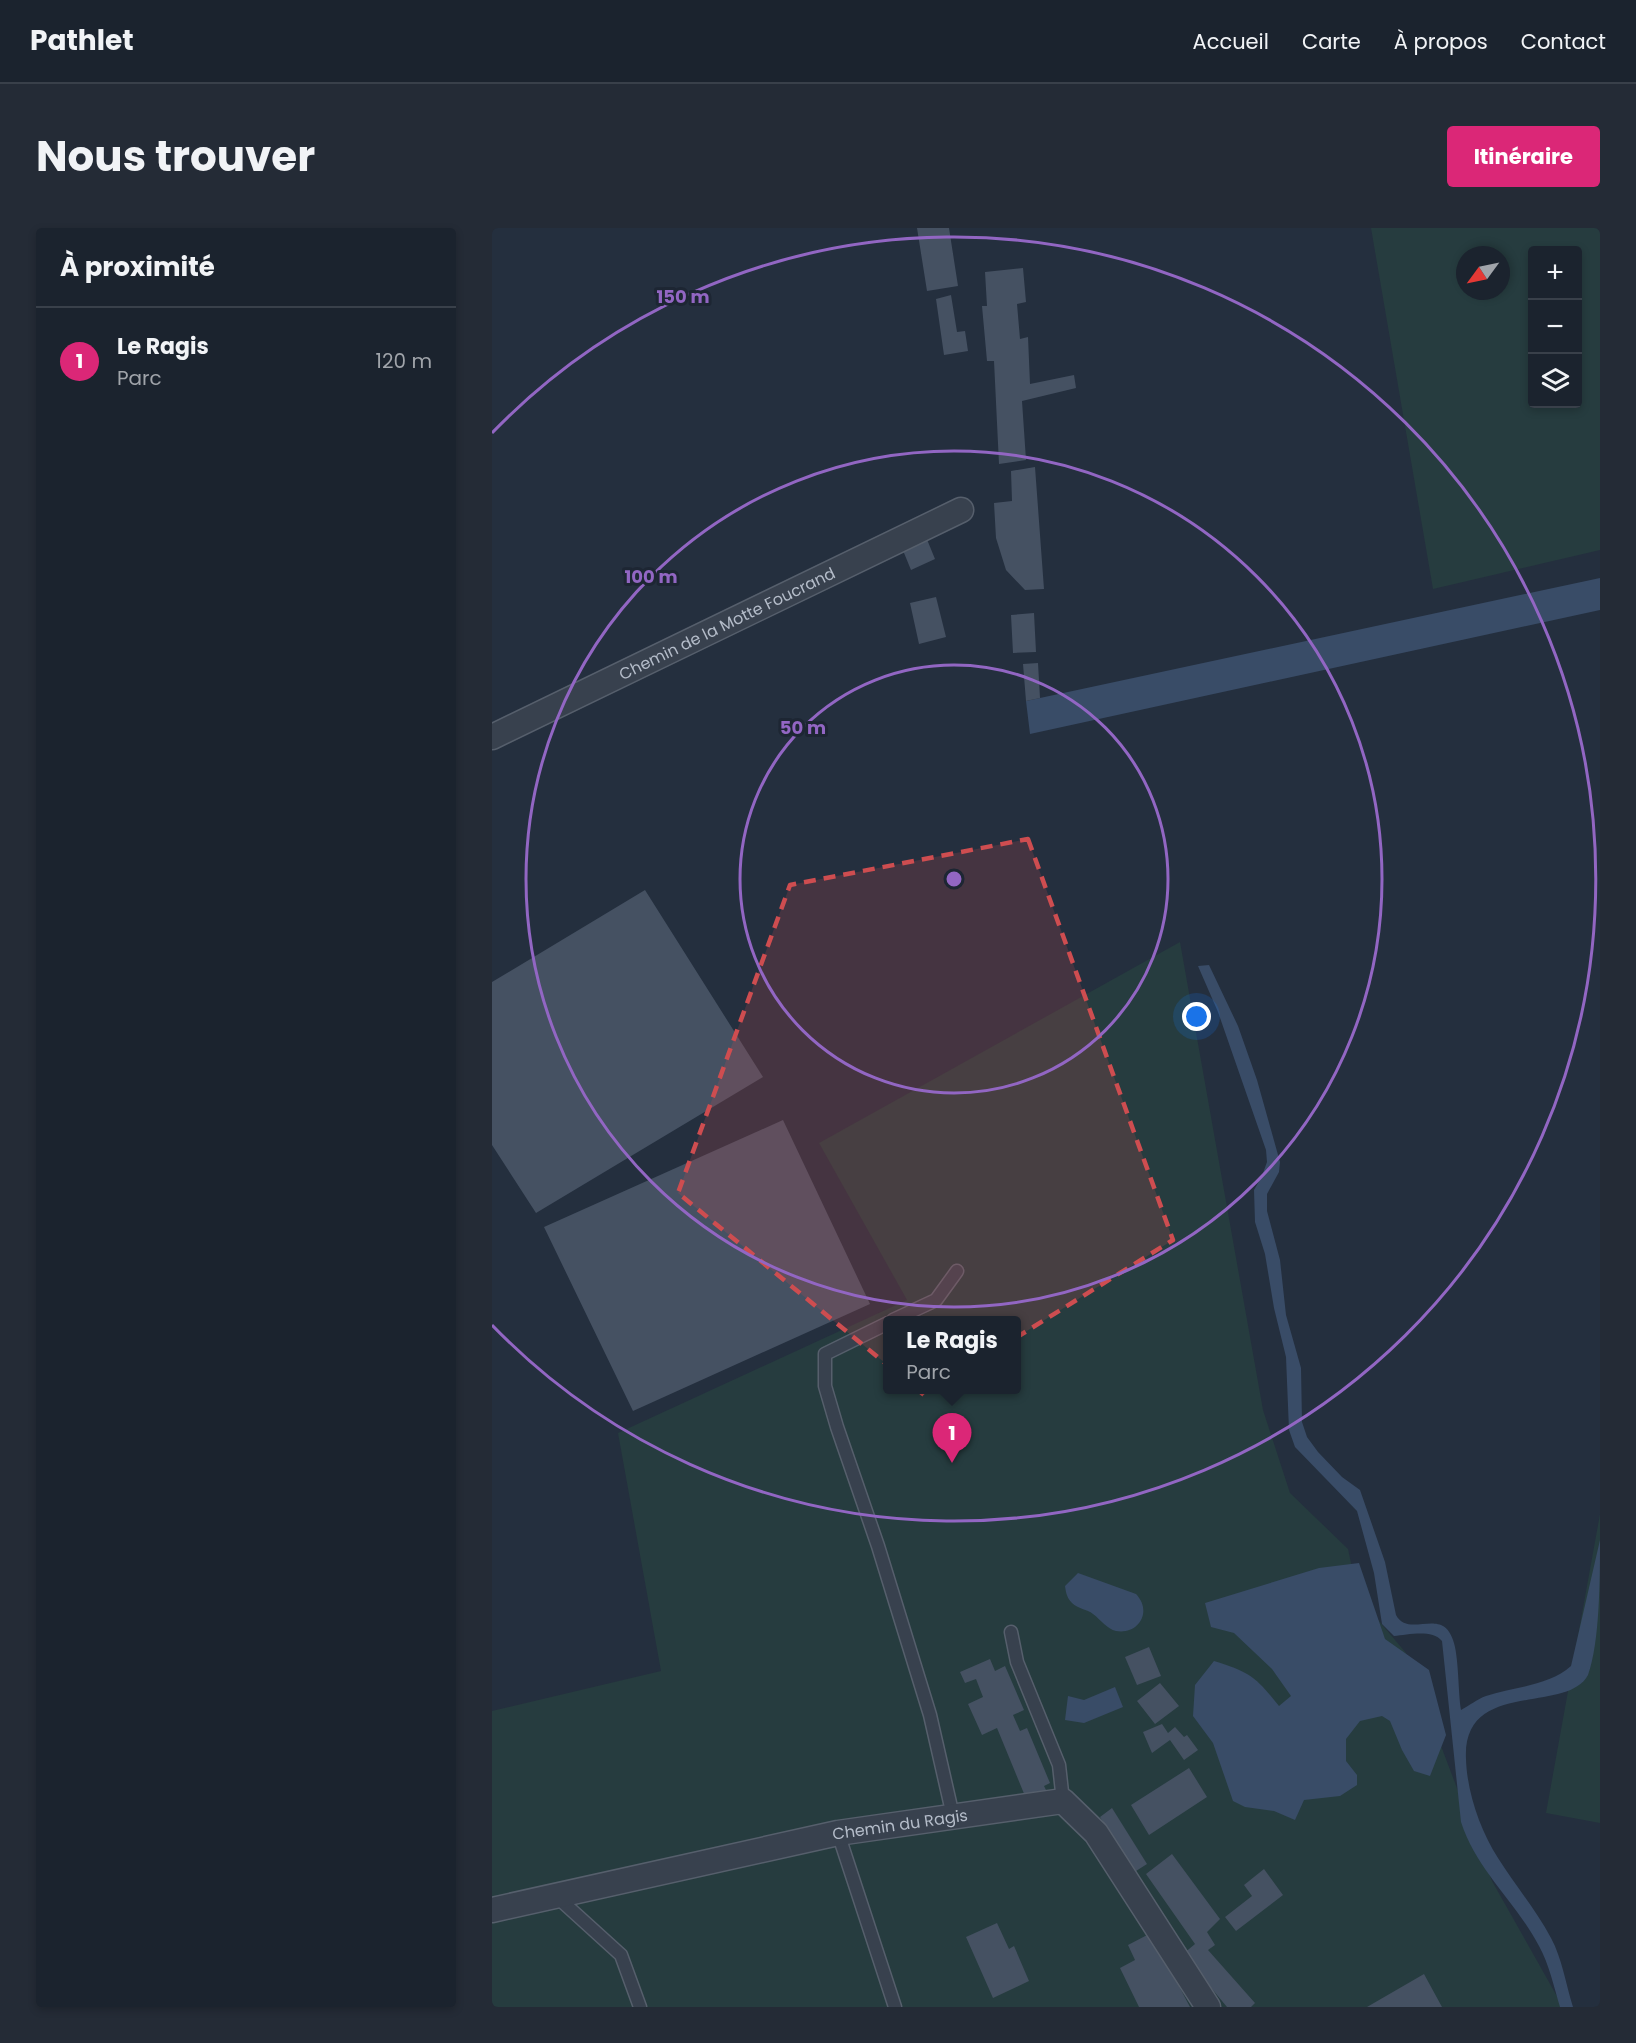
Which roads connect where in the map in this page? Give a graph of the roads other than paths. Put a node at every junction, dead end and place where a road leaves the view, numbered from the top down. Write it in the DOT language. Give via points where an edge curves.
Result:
graph roads {
  1 [pos="961,510"];
  2 [pos="492,737"];
  3 [pos="957,1271"];
  4 [pos="901,1316"];
  5 [pos="883,1325"];
  6 [pos="1011,1632"];
  7 [pos="1063,1801"];
  8 [pos="953,1816"];
  9 [pos="838,1833"];
  10 [pos="556,1896"];
  11 [pos="492,1910"];
  12 [pos="640,2007"];
  13 [pos="895,2007"];
  14 [pos="1208,2007"];
  1 -- 2 [label="street, Chemin de la Motte Foucrand"];
  3 -- 4 [label="lane" via="936,1300"];
  5 -- 8 [label="lane" via="825,1354 825,1386 930,1715"];
  6 -- 7 [label="lane" via="1017,1662 1059,1765"];
  7 -- 8 [label="street, Chemin du Ragis"];
  7 -- 14 [label="street" via="1096,1833"];
  8 -- 9 [label="street, Chemin du Ragis"];
  9 -- 10 [label="street, Chemin du Ragis"];
  9 -- 13 [label="lane"];
  10 -- 11 [label="street, Chemin du Ragis"];
  10 -- 12 [label="lane" via="621,1955"];
}
